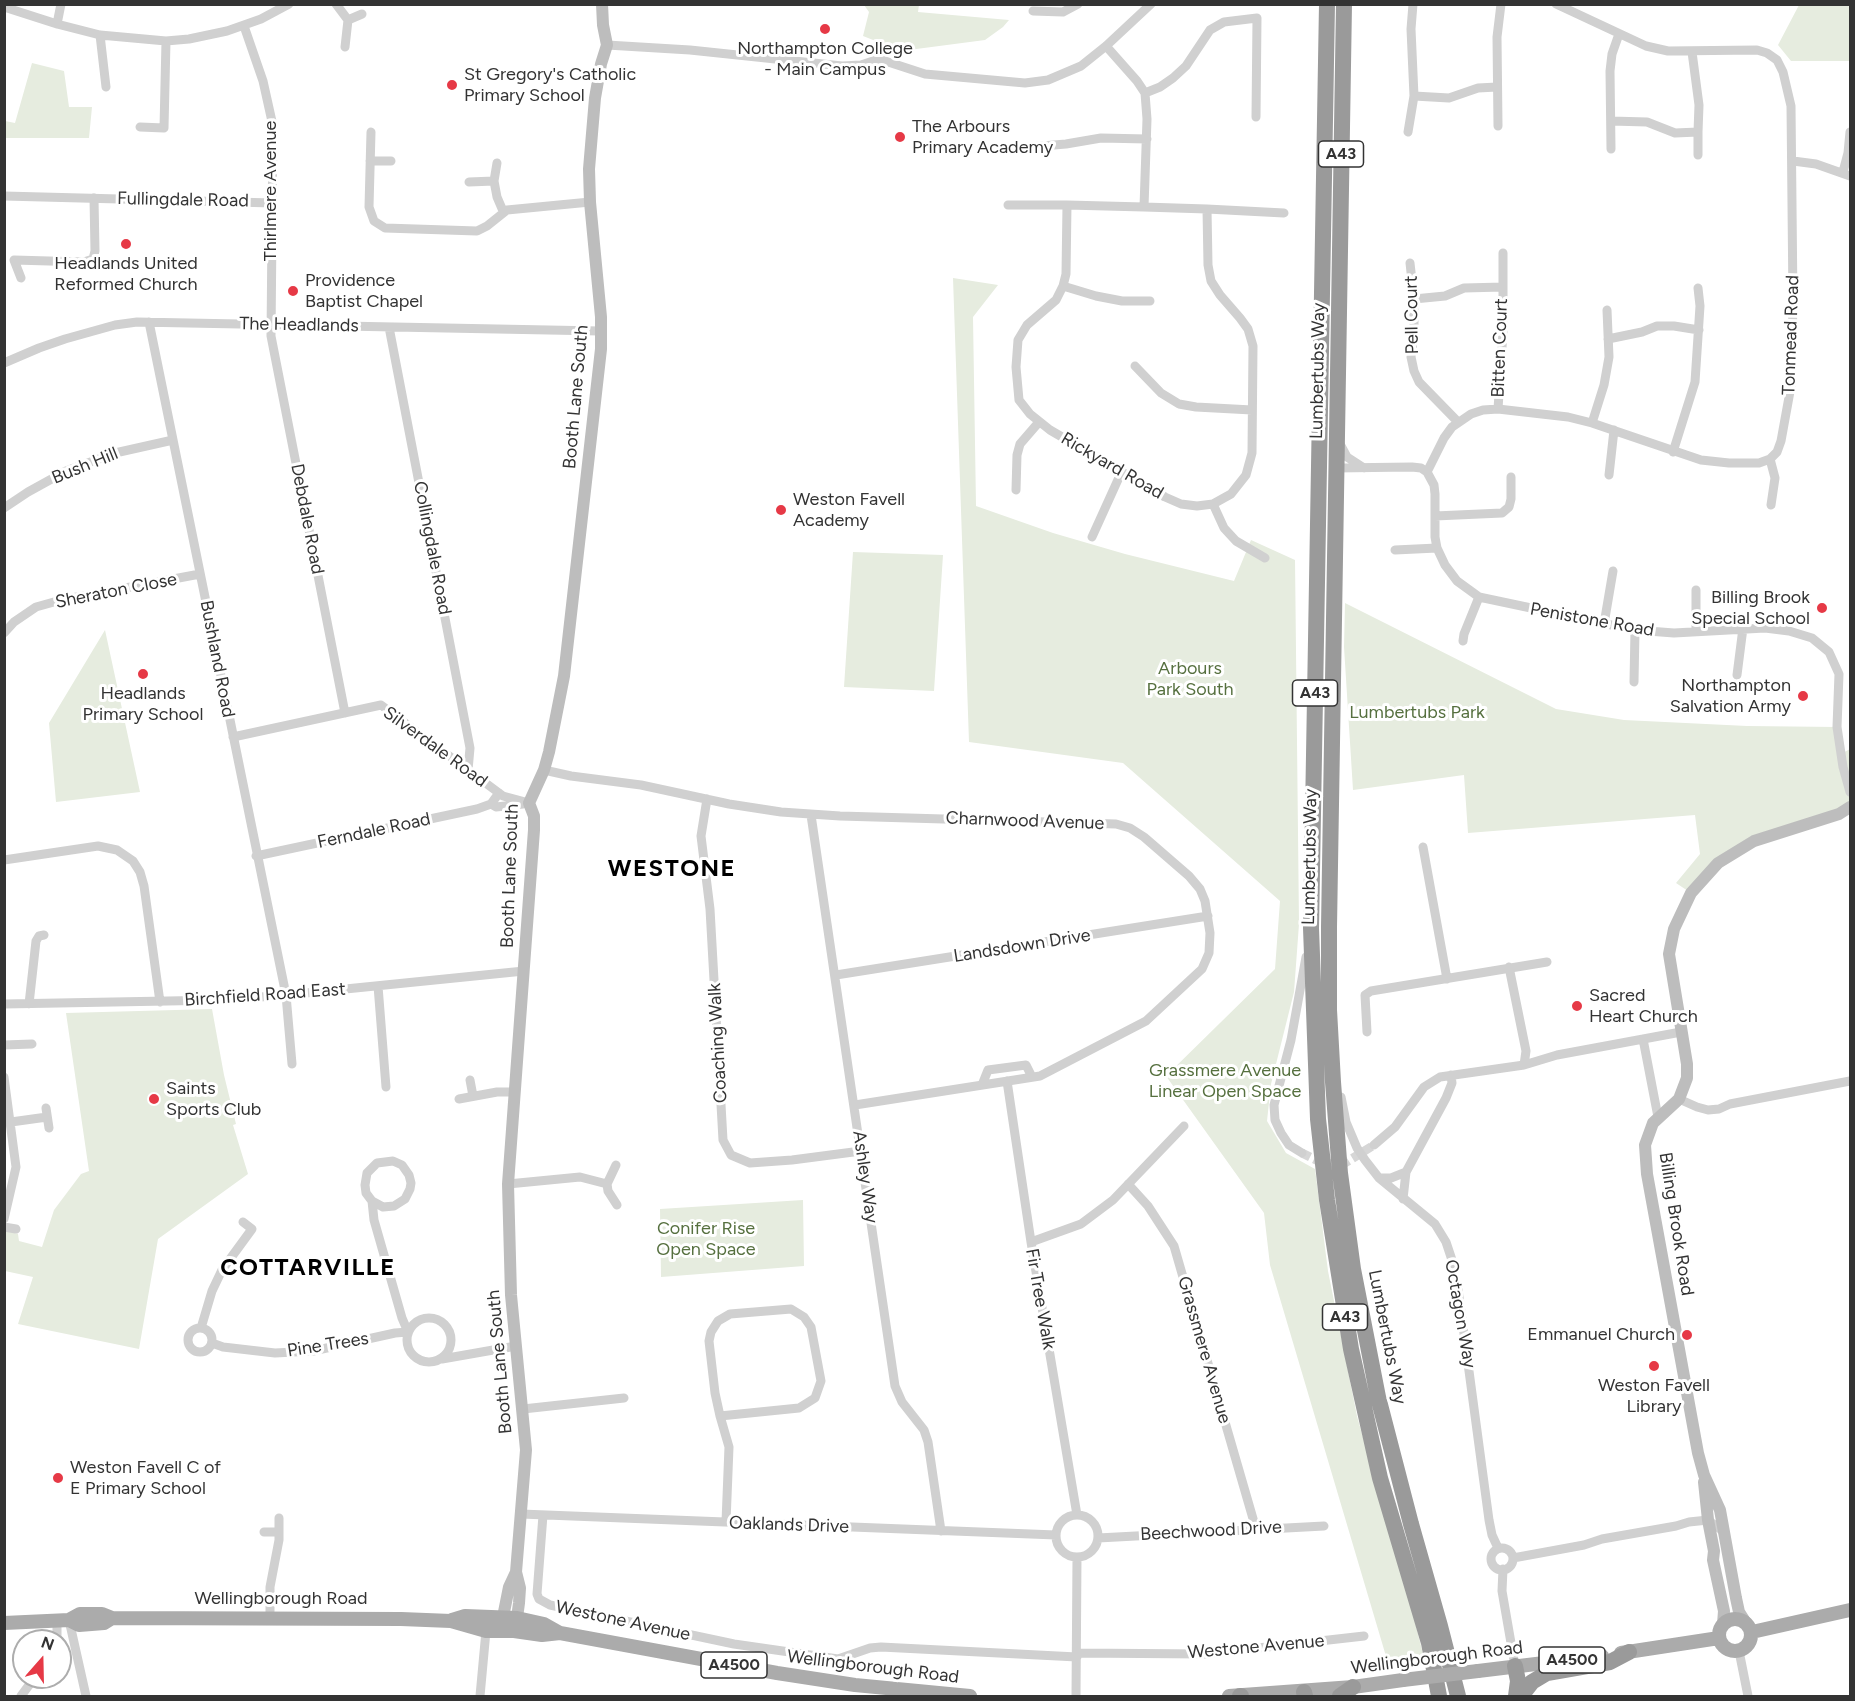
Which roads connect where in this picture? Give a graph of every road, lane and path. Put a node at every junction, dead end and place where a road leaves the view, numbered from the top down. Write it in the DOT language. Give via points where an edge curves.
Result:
graph roads {
  1 [pos="61,4"];
  2 [pos="289,4"];
  3 [pos="336,4"];
  4 [pos="602,4"];
  5 [pos="1078,4"];
  6 [pos="1151,4"];
  7 [pos="1327,4"];
  8 [pos="1344,4"];
  9 [pos="1413,4"];
  10 [pos="1501,4"];
  11 [pos="1561,6"];
  12 [pos="4,7"];
  13 [pos="1033,11"];
  14 [pos="362,14"];
  15 [pos="348,20"];
  16 [pos="57,24"];
  17 [pos="244,26"];
  18 [pos="1619,34"];
  19 [pos="100,35"];
  20 [pos="166,41"];
  21 [pos="608,45"];
  22 [pos="1107,46"];
  23 [pos="345,47"];
  24 [pos="1692,51"];
  25 [pos="106,87"];
  26 [pos="1497,87"];
  27 [pos="1145,93"];
  28 [pos="1414,96"];
  29 [pos="1256,117"];
  30 [pos="1611,121"];
  31 [pos="1498,126"];
  32 [pos="140,127"];
  33 [pos="371,132"];
  34 [pos="1408,132"];
  35 [pos="1698,132"];
  36 [pos="1850,132"];
  37 [pos="1147,139"];
  38 [pos="1030,147"];
  39 [pos="1611,149"];
  40 [pos="1698,155"];
  41 [pos="370,161"];
  42 [pos="391,161"];
  43 [pos="1792,161"];
  44 [pos="497,164"];
  45 [pos="1846,174"];
  46 [pos="469,182"];
  47 [pos="494,182"];
  48 [pos="4,196"];
  49 [pos="94,198"];
  50 [pos="590,202"];
  51 [pos="273,203"];
  52 [pos="1008,205"];
  53 [pos="1067,205"];
  54 [pos="1144,207"];
  55 [pos="1207,209"];
  56 [pos="503,211"];
  57 [pos="1284,213"];
  58 [pos="1503,253"];
  59 [pos="1410,262"];
  60 [pos="21,278"];
  61 [pos="1063,286"];
  62 [pos="1503,287"];
  63 [pos="1698,288"];
  64 [pos="1414,299"];
  65 [pos="1150,301"];
  66 [pos="1607,310"];
  67 [pos="149,322"];
  68 [pos="270,324"];
  69 [pos="389,327"];
  70 [pos="1699,330"];
  71 [pos="600,331"];
  72 [pos="1608,339"];
  73 [pos="4,363"];
  74 [pos="1134,366"];
  75 [pos="1498,409"];
  76 [pos="1252,410"];
  77 [pos="1039,422"];
  78 [pos="1458,422"];
  79 [pos="1592,423"];
  80 [pos="1614,430"];
  81 [pos="1336,437"];
  82 [pos="173,440"];
  83 [pos="1673,452"];
  84 [pos="1319,459"];
  85 [pos="1770,459"];
  86 [pos="1364,468"];
  87 [pos="1336,469"];
  88 [pos="1427,472"];
  89 [pos="1121,473"];
  90 [pos="1609,475"];
  91 [pos="1511,477"];
  92 [pos="1016,490"];
  93 [pos="1335,495"];
  94 [pos="1213,504"];
  95 [pos="1771,505"];
  96 [pos="4,508"];
  97 [pos="1435,516"];
  98 [pos="1092,537"];
  99 [pos="1437,548"];
  100 [pos="1395,550"];
  101 [pos="1265,558"];
  102 [pos="1613,571"];
  103 [pos="200,574"];
  104 [pos="1696,590"];
  105 [pos="1479,597"];
  106 [pos="1604,624"];
  107 [pos="1743,628"];
  108 [pos="1635,630"];
  109 [pos="1696,631"];
  110 [pos="4,633"];
  111 [pos="1463,641"];
  112 [pos="1737,675"];
  113 [pos="1634,682"];
  114 [pos="345,713"];
  115 [pos="232,737"];
  116 [pos="468,770"];
  117 [pos="544,770"];
  118 [pos="1851,792"];
  119 [pos="499,793"];
  120 [pos="707,800"];
  121 [pos="529,803"];
  122 [pos="491,804"];
  123 [pos="1851,807"];
  124 [pos="812,815"];
  125 [pos="1423,847"];
  126 [pos="256,856"];
  127 [pos="4,860"];
  128 [pos="1208,916"];
  129 [pos="1311,928"];
  130 [pos="44,935"];
  131 [pos="1547,962"];
  132 [pos="1509,967"];
  133 [pos="524,971"];
  134 [pos="836,975"];
  135 [pos="1446,979"];
  136 [pos="378,986"];
  137 [pos="286,995"];
  138 [pos="160,1002"];
  139 [pos="4,1004"];
  140 [pos="28,1004"];
  141 [pos="1367,1032"];
  142 [pos="1681,1032"];
  143 [pos="1643,1039"];
  144 [pos="32,1044"];
  145 [pos="4,1045"];
  146 [pos="292,1064"];
  147 [pos="1524,1065"];
  148 [pos="1451,1075"];
  149 [pos="1032,1077"];
  150 [pos="5,1078"];
  151 [pos="470,1080"];
  152 [pos="1851,1081"];
  153 [pos="1007,1082"];
  154 [pos="1333,1082"];
  155 [pos="982,1085"];
  156 [pos="386,1087"];
  157 [pos="515,1092"];
  158 [pos="473,1096"];
  159 [pos="459,1099"];
  160 [pos="1679,1099"];
  161 [pos="855,1105"];
  162 [pos="1658,1117"];
  163 [pos="10,1122"];
  164 [pos="1184,1126"];
  165 [pos="49,1128"];
  166 [pos="1374,1145"];
  167 [pos="861,1151"];
  168 [pos="1302,1153"];
  169 [pos="616,1165"];
  170 [pos="1406,1172"];
  171 [pos="1379,1178"];
  172 [pos="508,1184"];
  173 [pos="607,1184"];
  174 [pos="1128,1185"];
  175 [pos="1403,1199"];
  176 [pos="372,1201"];
  177 [pos="617,1205"];
  178 [pos="4,1219"];
  179 [pos="243,1222"];
  180 [pos="4,1227"];
  181 [pos="16,1229"];
  182 [pos="1030,1242"];
  183 [pos="201,1328"];
  184 [pos="408,1332"];
  185 [pos="212,1343"];
  186 [pos="516,1346"];
  187 [pos="442,1359"];
  188 [pos="624,1398"];
  189 [pos="523,1408"];
  190 [pos="720,1416"];
  191 [pos="1704,1475"];
  192 [pos="521,1514"];
  193 [pos="543,1515"];
  194 [pos="1077,1515"];
  195 [pos="279,1518"];
  196 [pos="1708,1520"];
  197 [pos="726,1522"];
  198 [pos="1324,1526"];
  199 [pos="1256,1528"];
  200 [pos="941,1531"];
  201 [pos="264,1532"];
  202 [pos="279,1532"];
  203 [pos="1724,1532"];
  204 [pos="1056,1535"];
  205 [pos="1098,1538"];
  206 [pos="1498,1548"];
  207 [pos="1077,1557"];
  208 [pos="1513,1558"];
  209 [pos="1503,1569"];
  210 [pos="1851,1610"];
  211 [pos="270,1617"];
  212 [pos="63,1621"];
  213 [pos="451,1621"];
  214 [pos="509,1622"];
  215 [pos="4,1623"];
  216 [pos="1749,1627"];
  217 [pos="61,1629"];
  218 [pos="486,1631"];
  219 [pos="1721,1631"];
  220 [pos="1364,1636"];
  221 [pos="1739,1651"];
  222 [pos="1629,1652"];
  223 [pos="1077,1655"];
  224 [pos="1515,1666"];
  225 [pos="1347,1692"];
  226 [pos="1299,1694"];
  227 [pos="86,1696"];
  228 [pos="480,1696"];
  229 [pos="970,1696"];
  230 [pos="1076,1696"];
  231 [pos="1229,1696"];
  232 [pos="1240,1696"];
  233 [pos="1439,1696"];
  234 [pos="1458,1696"];
  235 [pos="1516,1696"];
  236 [pos="1521,1696"];
  237 [pos="1748,1696"];
  1 -- 16 [label="street"];
  2 -- 17 [label="street"];
  3 -- 15 [label="street"];
  4 -- 21 [label="street"];
  5 -- 13 [label="street" via="1063,12"];
  6 -- 22 [label="street"];
  7 -- 84 [label="highway, Lumbertubs Way / A43"];
  8 -- 81 [label="highway, Lumbertubs Way / A43"];
  9 -- 28 [label="street"];
  10 -- 26 [label="street"];
  11 -- 18 [label="street, Tonmead Road"];
  12 -- 16 [label="street"];
  14 -- 15 [label="street"];
  15 -- 23 [label="street"];
  16 -- 19 [label="street"];
  17 -- 20 [label="street" via="208,36"];
  17 -- 51 [label="street, Thirlmere Avenue" via="271,112"];
  18 -- 24 [label="street, Tonmead Road" via="1653,48"];
  18 -- 30 [label="street" via="1610,71"];
  19 -- 20 [label="street"];
  19 -- 25 [label="street"];
  20 -- 32 [label="street" via="164,128"];
  21 -- 22 [label="street" via="842,66 879,59 925,75 1012,83 1036,82 1069,72"];
  21 -- 50 [label="street, Booth Lane South" via="601,64 591,134"];
  22 -- 27 [label="street"];
  24 -- 35 [label="street"];
  24 -- 43 [label="street, Tonmead Road" via="1757,50 1777,60 1791,106"];
  26 -- 28 [label="street" via="1478,88 1449,98"];
  26 -- 31 [label="street"];
  27 -- 29 [label="street" via="1186,66 1210,30 1224,22 1257,18"];
  27 -- 37 [label="street"];
  28 -- 34 [label="street"];
  30 -- 35 [label="street" via="1647,122 1675,133"];
  30 -- 39 [label="street"];
  33 -- 41 [label="street"];
  35 -- 40 [label="street"];
  36 -- 45 [label="street"];
  37 -- 38 [label="street" via="1101,138"];
  37 -- 54 [label="street"];
  41 -- 42 [label="street"];
  41 -- 56 [label="street" via="371,215 385,228 477,231"];
  43 -- 45 [label="street"];
  43 -- 85 [label="street, Tonmead Road" via="1791,386 1782,441"];
  44 -- 47 [label="street"];
  46 -- 47 [label="street"];
  47 -- 56 [label="street"];
  48 -- 49 [label="street, Fullingdale Road"];
  49 -- 51 [label="street, Fullingdale Road"];
  49 -- 60 [label="street, Fullingdale Road" via="93,259 14,260"];
  50 -- 56 [label="street"];
  50 -- 71 [label="street, Booth Lane South"];
  51 -- 68 [label="street, Thirlmere Avenue"];
  52 -- 53 [label="street"];
  53 -- 54 [label="street"];
  53 -- 61 [label="street"];
  54 -- 55 [label="street"];
  55 -- 57 [label="street"];
  55 -- 76 [label="street" via="1211,280 1248,329 1253,345"];
  58 -- 62 [label="street, Bitten Court"];
  59 -- 64 [label="street, Pell Court"];
  61 -- 65 [label="street" via="1122,301"];
  61 -- 77 [label="street, Rickyard Road" via="1056,300 1028,325 1018,340 1019,400"];
  62 -- 64 [label="street, Bitten Court" via="1464,288 1445,296"];
  62 -- 75 [label="street, Bitten Court"];
  63 -- 70 [label="street"];
  64 -- 78 [label="street, Pell Court" via="1414,371 1419,382"];
  66 -- 72 [label="street"];
  67 -- 68 [label="street, The Headlands"];
  67 -- 73 [label="street, The Headlands" via="126,323 65,339"];
  67 -- 82 [label="street, Bushland Road"];
  68 -- 69 [label="street, The Headlands"];
  68 -- 114 [label="street, Debdale Road"];
  69 -- 71 [label="street, The Headlands"];
  69 -- 116 [label="street, Collingdale Road" via="470,748"];
  70 -- 72 [label="street" via="1657,326"];
  70 -- 83 [label="street" via="1695,382"];
  71 -- 117 [label="street, Booth Lane South" via="571,629"];
  72 -- 79 [label="street" via="1604,385"];
  74 -- 76 [label="street" via="1161,393 1179,404"];
  75 -- 78 [label="street" via="1483,410"];
  75 -- 79 [label="street"];
  76 -- 94 [label="street" via="1252,453 1246,475 1231,494"];
  77 -- 89 [label="street, Rickyard Road"];
  77 -- 92 [label="street" via="1020,444"];
  78 -- 88 [label="street" via="1444,438"];
  79 -- 80 [label="street"];
  80 -- 83 [label="street"];
  80 -- 90 [label="street"];
  81 -- 86 [label="street" via="1347,457"];
  81 -- 87 [label="highway, Lumbertubs Way / A43"];
  82 -- 96 [label="street, Bush Hill" via="115,453 66,471"];
  82 -- 103 [label="street, Bushland Road"];
  83 -- 85 [label="street" via="1729,463 1759,464"];
  84 -- 87 [label="street"];
  84 -- 129 [label="highway, Lumbertubs Way / A43"];
  85 -- 95 [label="street" via="1775,478"];
  86 -- 87 [label="street"];
  86 -- 88 [label="street" via="1412,467"];
  86 -- 93 [label="street" via="1347,477"];
  87 -- 93 [label="highway, Lumbertubs Way / A43"];
  88 -- 97 [label="street, Penistone Road" via="1434,485"];
  89 -- 94 [label="street, Rickyard Road" via="1181,504"];
  89 -- 98 [label="street"];
  91 -- 97 [label="street" via="1509,507 1502,513"];
  93 -- 154 [label="highway, Lumbertubs Way / A43" via="1329,927"];
  94 -- 101 [label="street" via="1224,528 1236,541"];
  97 -- 99 [label="street, Penistone Road"];
  99 -- 100 [label="street"];
  99 -- 105 [label="street, Penistone Road" via="1457,581"];
  102 -- 106 [label="street"];
  103 -- 110 [label="street, Sheraton Close" via="60,600 36,608"];
  103 -- 115 [label="street, Bushland Road"];
  104 -- 109 [label="street"];
  105 -- 106 [label="street, Penistone Road"];
  105 -- 111 [label="street"];
  106 -- 108 [label="street, Penistone Road"];
  107 -- 109 [label="street, Penistone Road"];
  107 -- 112 [label="street"];
  107 -- 118 [label="street, Penistone Road" via="1789,631 1812,638 1829,652 1839,674 1837,727"];
  108 -- 109 [label="street, Penistone Road"];
  108 -- 113 [label="street"];
  114 -- 115 [label="street, Silverdale Road"];
  114 -- 116 [label="street, Silverdale Road" via="381,705"];
  115 -- 126 [label="street, Bushland Road"];
  116 -- 119 [label="street, Silverdale Road"];
  117 -- 120 [label="street, Charnwood Avenue"];
  117 -- 121 [label="street, Booth Lane South"];
  119 -- 121 [label="street, Silverdale Road"];
  119 -- 122 [label="street"];
  120 -- 124 [label="street, Charnwood Avenue"];
  120 -- 167 [label="street, Coaching Walk" via="701,836 710,909 723,1140 731,1155 750,1163"];
  121 -- 122 [label="street, Ferndale Road" via="496,807"];
  121 -- 133 [label="street, Booth Lane South" via="534,830"];
  122 -- 126 [label="street, Ferndale Road"];
  123 -- 142 [label="street" via="1754,841 1718,863 1691,893 1674,929 1670,954"];
  124 -- 128 [label="street, Charnwood Avenue" via="1116,824 1137,832 1189,876 1203,895"];
  124 -- 134 [label="street, Ashley Way"];
  125 -- 135 [label="street"];
  126 -- 137 [label="street, Bushland Road"];
  127 -- 138 [label="street" via="98,846 117,850 133,861 144,886"];
  128 -- 134 [label="street, Landsdown Drive"];
  128 -- 149 [label="street, Charnwood Avenue" via="1210,948 1205,964 1156,1014"];
  129 -- 168 [label="street" via="1298,1005 1274,1105 1281,1133 1289,1145"];
  129 -- 233 [label="highway, Lumbertubs Way / A43" via="1318,1119 1338,1278 1365,1418 1429,1643"];
  130 -- 140 [label="street" via="36,941"];
  131 -- 132 [label="street"];
  132 -- 135 [label="street"];
  132 -- 147 [label="street" via="1526,1051"];
  133 -- 136 [label="street, Birchfield Road East"];
  133 -- 157 [label="street, Booth Lane South"];
  134 -- 161 [label="street, Ashley Way"];
  135 -- 141 [label="street" via="1365,995"];
  136 -- 137 [label="street, Birchfield Road East"];
  136 -- 156 [label="street"];
  137 -- 138 [label="street, Birchfield Road East"];
  137 -- 146 [label="street, Bushland Road"];
  138 -- 140 [label="street, Birchfield Road East"];
  139 -- 140 [label="street, Birchfield Road East"];
  142 -- 143 [label="street"];
  142 -- 160 [label="street" via="1687,1078"];
  143 -- 147 [label="street"];
  143 -- 162 [label="street"];
  144 -- 145 [label="street"];
  147 -- 148 [label="street"];
  148 -- 166 [label="street" via="1424,1087 1395,1126"];
  148 -- 170 [label="street" via="1446,1098"];
  149 -- 153 [label="street, Charnwood Avenue"];
  149 -- 155 [label="street" via="1026,1065 988,1070"];
  150 -- 163 [label="street"];
  151 -- 158 [label="street"];
  152 -- 160 [label="street" via="1719,1109 1708,1110"];
  153 -- 155 [label="street, Charnwood Avenue"];
  153 -- 182 [label="street, Fir Tree Walk"];
  154 -- 171 [label="street, Octagon Way" via="1357,1148"];
  154 -- 234 [label="highway, Lumbertubs Way / A43" via="1353,1269 1378,1397"];
  155 -- 161 [label="street, Charnwood Avenue"];
  157 -- 158 [label="street"];
  157 -- 172 [label="street, Booth Lane South"];
  158 -- 159 [label="street"];
  160 -- 162 [label="street, Billing Brook Road"];
  161 -- 167 [label="street, Ashley Way"];
  162 -- 191 [label="street, Billing Brook Road" via="1646,1139 1644,1155"];
  163 -- 165 [label="street" via="47,1113"];
  163 -- 178 [label="street" via="16,1167"];
  164 -- 174 [label="street"];
  167 -- 200 [label="street, Ashley Way" via="895,1386 926,1436"];
  169 -- 173 [label="street"];
  170 -- 171 [label="street"];
  170 -- 175 [label="street"];
  171 -- 175 [label="street, Octagon Way"];
  172 -- 173 [label="street" via="580,1177"];
  172 -- 186 [label="street, Booth Lane South"];
  173 -- 177 [label="street"];
  174 -- 182 [label="street" via="1082,1224"];
  174 -- 199 [label="street, Grassmere Avenue" via="1148,1206 1174,1246"];
  175 -- 206 [label="street, Octagon Way" via="1435,1224 1453,1263 1489,1520"];
  176 -- 176 [label="street" via="364,1185 371,1168 385,1161 402,1165 411,1183 405,1199 383,1207"];
  176 -- 184 [label="street" via="377,1231"];
  179 -- 183 [label="street, Pine Trees" via="252,1229 222,1270"];
  180 -- 181 [label="street"];
  182 -- 194 [label="street, Fir Tree Walk"];
  183 -- 185 [label="street" via="210,1333"];
  183 -- 185 [label="street, Pine Trees" via="190,1334 190,1347 202,1352"];
  184 -- 185 [label="street, Pine Trees" via="313,1351 275,1353"];
  184 -- 187 [label="street" via="407,1344 416,1358 428,1362"];
  184 -- 187 [label="street" via="425,1318 446,1325 451,1337 449,1351"];
  186 -- 187 [label="street"];
  186 -- 189 [label="street, Booth Lane South"];
  188 -- 189 [label="street"];
  189 -- 192 [label="street, Booth Lane South" via="526,1450"];
  190 -- 190 [label="street" via="709,1341 718,1321 730,1314 790,1309 804,1317 811,1327 821,1381 815,1398 800,1408"];
  190 -- 197 [label="street" via="729,1447"];
  191 -- 196 [label="street, Billing Brook Road"];
  191 -- 203 [label="street, Billing Brook Road" via="1720,1510"];
  192 -- 193 [label="street, Oaklands Drive"];
  192 -- 214 [label="street, Booth Lane South" via="516,1572 509,1587"];
  193 -- 197 [label="street, Oaklands Drive"];
  193 -- 223 [label="street, Westone Avenue" via="537,1594 550,1605 734,1644 838,1659 880,1647"];
  194 -- 204 [label="street" via="1062,1522"];
  194 -- 205 [label="street" via="1095,1525"];
  195 -- 202 [label="street"];
  196 -- 203 [label="street"];
  196 -- 208 [label="street"];
  196 -- 219 [label="street, Billing Brook Road" via="1724,1611"];
  197 -- 200 [label="street, Oaklands Drive"];
  198 -- 199 [label="street, Beechwood Drive"];
  199 -- 205 [label="street, Beechwood Drive"];
  200 -- 204 [label="street, Oaklands Drive"];
  201 -- 202 [label="street"];
  202 -- 211 [label="street" via="270,1587"];
  203 -- 216 [label="street, Billing Brook Road" via="1738,1608"];
  204 -- 207 [label="street" via="1064,1552"];
  205 -- 207 [label="street" via="1093,1550"];
  206 -- 208 [label="street" via="1507,1549"];
  206 -- 209 [label="street" via="1491,1560"];
  207 -- 223 [label="street"];
  208 -- 209 [label="street"];
  209 -- 224 [label="street" via="1502,1590"];
  210 -- 216 [label="main road"];
  211 -- 212 [label="main road, Wellingborough Road / A4500" via="112,1618 104,1623 79,1625"];
  211 -- 213 [label="main road, Wellingborough Road / A4500"];
  212 -- 215 [label="main road, Wellingborough Road / A4500"];
  212 -- 217 [label="street"];
  212 -- 227 [label="street"];
  213 -- 214 [label="main road, Wellingborough Road / A4500" via="465,1616"];
  213 -- 218 [label="main road, Wellingborough Road / A4500"];
  214 -- 218 [label="main road, Wellingborough Road / A4500"];
  214 -- 229 [label="main road, Wellingborough Road / A4500" via="542,1635 560,1633 844,1684"];
  216 -- 219 [label="main road" via="1734,1619"];
  216 -- 221 [label="main road" via="1748,1644"];
  218 -- 228 [label="street"];
  219 -- 221 [label="main road" via="1724,1647"];
  219 -- 222 [label="main road, Wellingborough Road / A4500"];
  220 -- 223 [label="street, Westone Avenue" via="1205,1654"];
  221 -- 237 [label="street"];
  222 -- 224 [label="main road, Wellingborough Road / A4500"];
  222 -- 236 [label="highway" via="1610,1662 1547,1673 1532,1682"];
  223 -- 230 [label="street"];
  224 -- 225 [label="main road, Wellingborough Road / A4500, bridge" via="1403,1680"];
  224 -- 235 [label="highway"];
  225 -- 226 [label="main road, Wellingborough Road / A4500"];
  226 -- 232 [label="main road, Wellingborough Road / A4500"];
  231 -- 232 [label="main road, Wellingborough Road / A4500"];
}
